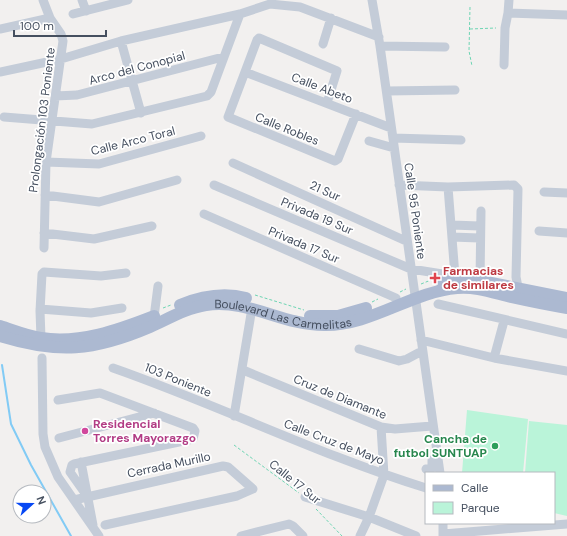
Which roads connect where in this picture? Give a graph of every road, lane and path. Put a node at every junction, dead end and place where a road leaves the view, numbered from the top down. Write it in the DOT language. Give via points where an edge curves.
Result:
graph roads {
  1 [pos="43,0"];
  2 [pos="82,0"];
  3 [pos="128,0"];
  4 [pos="372,0"];
  5 [pos="509,0"];
  6 [pos="301,4"];
  7 [pos="470,7"];
  8 [pos="86,11"];
  9 [pos="508,13"];
  10 [pos="73,14"];
  11 [pos="240,14"];
  12 [pos="567,15"];
  13 [pos="50,18"];
  14 [pos="331,18"];
  15 [pos="505,28"];
  16 [pos="0,29"];
  17 [pos="469,29"];
  18 [pos="121,41"];
  19 [pos="380,42"];
  20 [pos="323,44"];
  21 [pos="445,47"];
  22 [pos="223,57"];
  23 [pos="61,59"];
  24 [pos="504,65"];
  25 [pos="472,66"];
  26 [pos="0,72"];
  27 [pos="245,72"];
  28 [pos="133,82"];
  29 [pos="455,90"];
  30 [pos="387,92"];
  31 [pos="56,96"];
  32 [pos="327,103"];
  33 [pos="141,113"];
  34 [pos="356,114"];
  35 [pos="4,116"];
  36 [pos="52,121"];
  37 [pos="391,128"];
  38 [pos="201,136"];
  39 [pos="393,138"];
  40 [pos="461,140"];
  41 [pos="369,141"];
  42 [pos="394,148"];
  43 [pos="46,162"];
  44 [pos="233,163"];
  45 [pos="177,180"];
  46 [pos="214,185"];
  47 [pos="399,185"];
  48 [pos="448,187"];
  49 [pos="544,192"];
  50 [pos="567,193"];
  51 [pos="45,195"];
  52 [pos="481,210"];
  53 [pos="204,214"];
  54 [pos="452,225"];
  55 [pos="152,226"];
  56 [pos="479,226"];
  57 [pos="539,231"];
  58 [pos="567,232"];
  59 [pos="44,233"];
  60 [pos="452,237"];
  61 [pos="479,238"];
  62 [pos="406,241"];
  63 [pos="44,248"];
  64 [pos="411,269"];
  65 [pos="126,273"];
  66 [pos="456,278"];
  67 [pos="436,279"];
  68 [pos="480,280"];
  69 [pos="158,286"];
  70 [pos="414,292"];
  71 [pos="522,292"];
  72 [pos="250,293"];
  73 [pos="393,296"];
  74 [pos="567,298"];
  75 [pos="235,300"];
  76 [pos="175,303"];
  77 [pos="368,303"];
  78 [pos="438,304"];
  79 [pos="40,308"];
  80 [pos="122,308"];
  81 [pos="252,308"];
  82 [pos="567,308"];
  83 [pos="308,311"];
  84 [pos="154,314"];
  85 [pos="504,321"];
  86 [pos="0,326"];
  87 [pos="567,334"];
  88 [pos="0,336"];
  89 [pos="41,338"];
  90 [pos="425,340"];
  91 [pos="358,349"];
  92 [pos="422,351"];
  93 [pos="42,358"];
  94 [pos="494,358"];
  95 [pos="113,368"];
  96 [pos="243,370"];
  97 [pos="567,372"];
  98 [pos="58,400"];
  99 [pos="154,413"];
  100 [pos="234,416"];
  101 [pos="432,426"];
  102 [pos="381,427"];
  103 [pos="59,438"];
  104 [pos="234,445"];
  105 [pos="437,458"];
  106 [pos="426,470"];
  107 [pos="440,472"];
  108 [pos="384,475"];
  109 [pos="425,488"];
  110 [pos="87,496"];
  111 [pos="305,497"];
  112 [pos="74,500"];
  113 [pos="316,508"];
  114 [pos="369,517"];
  115 [pos="443,524"];
  116 [pos="567,524"];
  117 [pos="105,526"];
  118 [pos="517,526"];
  119 [pos="96,533"];
  120 [pos="443,535"];
  121 [pos="241,536"];
  122 [pos="303,536"];
  123 [pos="342,536"];
  124 [pos="360,536"];
  125 [pos="416,536"];
  126 [pos="518,536"];
  1 -- 13 [label="street, Prolongación 103 Poniente"];
  2 -- 8 [label="street"];
  3 -- 8 [label="street"];
  4 -- 19 [label="street, Calle 95 Poniente"];
  5 -- 9 [label="street"];
  6 -- 11 [label="street" via="270,4"];
  6 -- 14 [label="street"];
  7 -- 17 [label="path"];
  8 -- 10 [label="street"];
  9 -- 12 [label="street"];
  9 -- 15 [label="street"];
  11 -- 18 [label="street"];
  11 -- 22 [label="street"];
  13 -- 16 [label="street"];
  13 -- 23 [label="street, Prolongación 103 Poniente" via="62,37"];
  14 -- 19 [label="street"];
  14 -- 20 [label="street"];
  15 -- 17 [label="path"];
  15 -- 24 [label="street"];
  17 -- 25 [label="path"];
  18 -- 23 [label="street"];
  18 -- 28 [label="street"];
  19 -- 21 [label="street"];
  19 -- 30 [label="street, Calle 95 Poniente"];
  22 -- 28 [label="street, Arco del Conopial"];
  22 -- 33 [label="street" via="209,94"];
  23 -- 26 [label="street"];
  23 -- 31 [label="street, Prolongación 103 Poniente"];
  27 -- 32 [label="street, Calle Abeto"];
  27 -- 32 [label="street" via="260,38 337,71"];
  27 -- 34 [label="street, Calle Robles" via="228,114 229,119 332,160 338,159"];
  28 -- 31 [label="street, Arco del Conopial" via="77,95"];
  28 -- 33 [label="street"];
  29 -- 30 [label="street"];
  30 -- 37 [label="street, Calle 95 Poniente"];
  31 -- 36 [label="street, Prolongación 103 Poniente"];
  32 -- 34 [label="street, Calle Abeto"];
  33 -- 36 [label="street" via="84,124"];
  34 -- 37 [label="street, Calle Abeto"];
  35 -- 36 [label="street"];
  36 -- 43 [label="street, Prolongación 103 Poniente"];
  37 -- 39 [label="street, Calle 95 Poniente"];
  38 -- 43 [label="street, Calle Arco Toral" via="99,164"];
  39 -- 40 [label="street"];
  39 -- 42 [label="street, Calle 95 Poniente"];
  41 -- 42 [label="street"];
  42 -- 47 [label="street, Calle 95 Poniente"];
  43 -- 51 [label="street, Prolongación 103 Poniente"];
  44 -- 62 [label="street, 21 Sur"];
  45 -- 51 [label="street" via="99,202"];
  46 -- 64 [label="street, Privada 19 Sur"];
  47 -- 48 [label="street"];
  47 -- 62 [label="street, Calle 95 Poniente"];
  48 -- 54 [label="street"];
  48 -- 71 [label="street" via="514,185 518,189 516,277"];
  49 -- 50 [label="street"];
  51 -- 59 [label="street, Prolongación 103 Poniente"];
  52 -- 56 [label="street"];
  53 -- 73 [label="street, Privada 17 Sur"];
  54 -- 56 [label="street"];
  54 -- 60 [label="street"];
  55 -- 59 [label="street" via="94,239"];
  56 -- 61 [label="street"];
  57 -- 58 [label="street"];
  59 -- 63 [label="street, Prolongación 103 Poniente"];
  60 -- 61 [label="street"];
  60 -- 66 [label="street"];
  61 -- 68 [label="street"];
  62 -- 64 [label="street, Calle 95 Poniente"];
  64 -- 66 [label="street, Privada 19 Sur"];
  64 -- 70 [label="street, Calle 95 Poniente"];
  65 -- 79 [label="street" via="101,276 46,272 42,274"];
  66 -- 68 [label="main road, Boulevard Las Carmelitas"];
  66 -- 70 [label="main road, Boulevard Las Carmelitas"];
  67 -- 70 [label="path"];
  68 -- 71 [label="main road, Boulevard Las Carmelitas"];
  69 -- 84 [label="street"];
  70 -- 71 [label="main road, Boulevard Las Carmelitas" via="465,288"];
  70 -- 73 [label="main road, Boulevard Las Carmelitas"];
  70 -- 73 [label="path"];
  70 -- 81 [label="main road, Boulevard Las Carmelitas" via="363,318 337,325 310,325"];
  70 -- 90 [label="street, Calle 95 Poniente"];
  71 -- 74 [label="main road, Boulevard Las Carmelitas"];
  71 -- 82 [label="main road, Boulevard Las Carmelitas"];
  72 -- 83 [label="path"];
  73 -- 75 [label="main road, Boulevard Las Carmelitas" via="352,313 323,317"];
  73 -- 77 [label="path"];
  75 -- 81 [label="main road, Boulevard Las Carmelitas"];
  75 -- 84 [label="main road, Boulevard Las Carmelitas" via="205,296"];
  75 -- 88 [label="main road, Boulevard Las Carmelitas" via="193,309 100,345 48,347"];
  76 -- 84 [label="path"];
  78 -- 85 [label="street"];
  79 -- 80 [label="street" via="91,313"];
  79 -- 89 [label="street"];
  81 -- 96 [label="street"];
  84 -- 89 [label="main road, Boulevard Las Carmelitas" via="101,335 64,339"];
  85 -- 87 [label="street"];
  85 -- 94 [label="street"];
  86 -- 89 [label="main road, Boulevard Las Carmelitas"];
  90 -- 92 [label="street, Calle 95 Poniente"];
  90 -- 94 [label="street"];
  91 -- 92 [label="street" via="399,361"];
  92 -- 101 [label="street, Calle 95 Poniente"];
  93 -- 112 [label="street" via="45,447 58,477"];
  94 -- 97 [label="street"];
  95 -- 100 [label="street, 103 Poniente"];
  96 -- 100 [label="street"];
  96 -- 102 [label="street, Cruz de Diamante"];
  98 -- 99 [label="street" via="100,393"];
  99 -- 103 [label="street"];
  99 -- 110 [label="street" via="193,428 193,439 72,465 70,472"];
  100 -- 108 [label="street, Calle Cruz de Mayo"];
  101 -- 102 [label="street, Cruz de Diamante" via="395,429"];
  101 -- 105 [label="street, Calle 95 Poniente"];
  102 -- 108 [label="street"];
  104 -- 111 [label="path, Calle 17 Sur"];
  105 -- 106 [label="street" via="432,460 432,468"];
  105 -- 107 [label="street, Calle 95 Poniente"];
  108 -- 109 [label="street, Calle Cruz de Mayo"];
  108 -- 114 [label="street"];
  110 -- 112 [label="street, Cerrada Murillo"];
  110 -- 117 [label="street, Cerrada Murillo" via="223,466 228,467 252,487 252,491 238,496"];
  110 -- 119 [label="street"];
  111 -- 114 [label="street"];
  112 -- 119 [label="street"];
  113 -- 123 [label="path, Calle 17 Sur"];
  114 -- 124 [label="street"];
  114 -- 125 [label="street"];
  115 -- 120 [label="street"];
  116 -- 118 [label="street"];
  118 -- 120 [label="street"];
  118 -- 126 [label="street"];
  121 -- 122 [label="street" via="289,524"];
}
